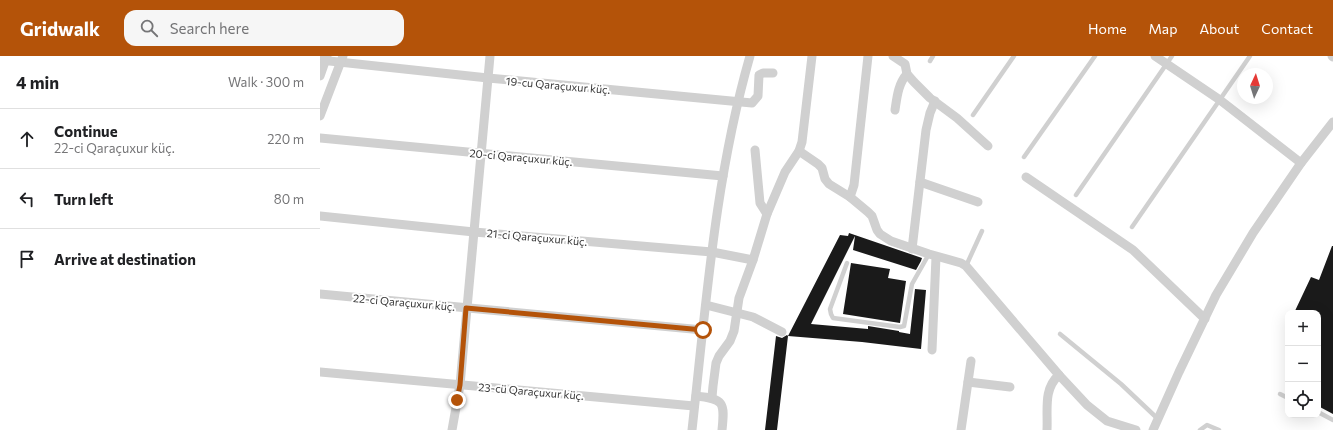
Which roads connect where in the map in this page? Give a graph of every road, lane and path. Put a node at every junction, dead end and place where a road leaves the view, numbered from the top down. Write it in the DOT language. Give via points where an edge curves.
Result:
graph roads {
  1 [pos="490,56"];
  2 [pos="750,56"];
  3 [pos="812,56"];
  4 [pos="868,56"];
  5 [pos="893,56"];
  6 [pos="933,56"];
  7 [pos="1014,56"];
  8 [pos="1095,56"];
  9 [pos="1156,56"];
  10 [pos="1172,56"];
  11 [pos="1250,56"];
  12 [pos="324,59"];
  13 [pos="342,60"];
  14 [pos="930,61"];
  15 [pos="1167,64"];
  16 [pos="773,73"];
  17 [pos="908,74"];
  18 [pos="320,76"];
  19 [pos="488,78"];
  20 [pos="1220,100"];
  21 [pos="935,101"];
  22 [pos="738,102"];
  23 [pos="895,110"];
  24 [pos="973,115"];
  25 [pos="320,116"];
  26 [pos="1333,122"];
  27 [pos="320,138"];
  28 [pos="988,146"];
  29 [pos="755,150"];
  30 [pos="799,151"];
  31 [pos="482,153"];
  32 [pos="1024,157"];
  33 [pos="1301,163"];
  34 [pos="723,176"];
  35 [pos="1026,177"];
  36 [pos="920,182"];
  37 [pos="1076,195"];
  38 [pos="850,198"];
  39 [pos="978,202"];
  40 [pos="767,214"];
  41 [pos="320,216"];
  42 [pos="1132,227"];
  43 [pos="982,231"];
  44 [pos="474,232"];
  45 [pos="912,249"];
  46 [pos="712,252"];
  47 [pos="933,256"];
  48 [pos="753,260"];
  49 [pos="847,263"];
  50 [pos="966,266"];
  51 [pos="320,294"];
  52 [pos="706,306"];
  53 [pos="466,308"];
  54 [pos="736,313"];
  55 [pos="1205,319"];
  56 [pos="703,330"];
  57 [pos="782,332"];
  58 [pos="1060,334"];
  59 [pos="932,350"];
  60 [pos="971,360"];
  61 [pos="320,372"];
  62 [pos="1058,374"];
  63 [pos="968,382"];
  64 [pos="460,385"];
  65 [pos="1010,387"];
  66 [pos="1280,394"];
  67 [pos="696,396"];
  68 [pos="1285,396"];
  69 [pos="712,398"];
  70 [pos="694,406"];
  71 [pos="1321,414"];
  72 [pos="1158,419"];
  73 [pos="1333,420"];
  74 [pos="452,430"];
  75 [pos="692,430"];
  76 [pos="722,430"];
  77 [pos="962,430"];
  78 [pos="1047,430"];
  79 [pos="1136,430"];
  80 [pos="1153,430"];
  81 [pos="1200,430"];
  82 [pos="1219,430"];
  1 -- 19 [label="street"];
  2 -- 22 [label="street"];
  3 -- 30 [label="street" via="804,131"];
  4 -- 38 [label="street" via="854,185"];
  5 -- 17 [label="street" via="905,64"];
  6 -- 14 [label="lane"];
  7 -- 24 [label="lane"];
  8 -- 32 [label="lane"];
  9 -- 15 [label="street"];
  10 -- 15 [label="lane"];
  11 -- 20 [label="lane"];
  12 -- 13 [label="street, 19-cu Qaraçuxur küç."];
  12 -- 18 [label="street"];
  13 -- 19 [label="street, 19-cu Qaraçuxur küç."];
  13 -- 25 [label="street"];
  15 -- 20 [label="street"];
  15 -- 37 [label="lane"];
  16 -- 22 [label="street, 19-cu Qaraçuxur küç." via="759,75 758,96 752,103"];
  17 -- 21 [label="street"];
  17 -- 23 [label="street" via="900,84"];
  19 -- 22 [label="street, 19-cu Qaraçuxur küç."];
  19 -- 31 [label="street"];
  20 -- 33 [label="street"];
  20 -- 42 [label="lane"];
  21 -- 28 [label="street"];
  21 -- 36 [label="street" via="928,120"];
  22 -- 34 [label="street"];
  26 -- 33 [label="street"];
  27 -- 31 [label="street, 20-ci Qaraçuxur küç."];
  29 -- 40 [label="street" via="760,203"];
  30 -- 38 [label="street" via="822,168 829,184"];
  30 -- 40 [label="street" via="784,172"];
  31 -- 34 [label="street, 20-ci Qaraçuxur küç."];
  31 -- 44 [label="street"];
  33 -- 55 [label="street" via="1253,233 1216,295"];
  34 -- 46 [label="street"];
  35 -- 55 [label="street" via="1133,250"];
  36 -- 39 [label="street"];
  36 -- 45 [label="street"];
  38 -- 45 [label="street" via="872,216 880,234"];
  40 -- 48 [label="street"];
  41 -- 44 [label="street, 21-ci Qaraçuxur küç."];
  43 -- 50 [label="lane"];
  44 -- 46 [label="street, 21-ci Qaraçuxur küç."];
  44 -- 53 [label="street"];
  45 -- 47 [label="street"];
  46 -- 48 [label="street, 21-ci Qaraçuxur küç."];
  46 -- 52 [label="street"];
  47 -- 49 [label="lane" via="912,284 904,326 900,328 833,318 830,309"];
  47 -- 50 [label="street"];
  47 -- 59 [label="street"];
  48 -- 54 [label="street"];
  50 -- 62 [label="street"];
  51 -- 53 [label="street, 22-ci Qaraçuxur küç."];
  52 -- 54 [label="street"];
  52 -- 56 [label="street"];
  53 -- 56 [label="street, 22-ci Qaraçuxur küç."];
  53 -- 64 [label="street"];
  54 -- 57 [label="street" via="753,317"];
  54 -- 69 [label="street" via="734,331 716,363"];
  55 -- 72 [label="street"];
  56 -- 67 [label="street"];
  58 -- 72 [label="lane" via="1121,384"];
  60 -- 63 [label="street"];
  61 -- 64 [label="street, 23-cü Qaraçuxur küç."];
  62 -- 78 [label="street" via="1049,386"];
  62 -- 79 [label="street" via="1088,405 1107,420"];
  63 -- 65 [label="street"];
  63 -- 77 [label="street"];
  64 -- 70 [label="street, 23-cü Qaraçuxur küç."];
  64 -- 74 [label="street"];
  66 -- 68 [label="lane"];
  67 -- 69 [label="street"];
  67 -- 70 [label="street"];
  69 -- 76 [label="street" via="720,402 722,407"];
  70 -- 75 [label="street"];
  71 -- 73 [label="lane"];
  72 -- 80 [label="street"];
  81 -- 82 [label="lane" via="1207,425"];
}
